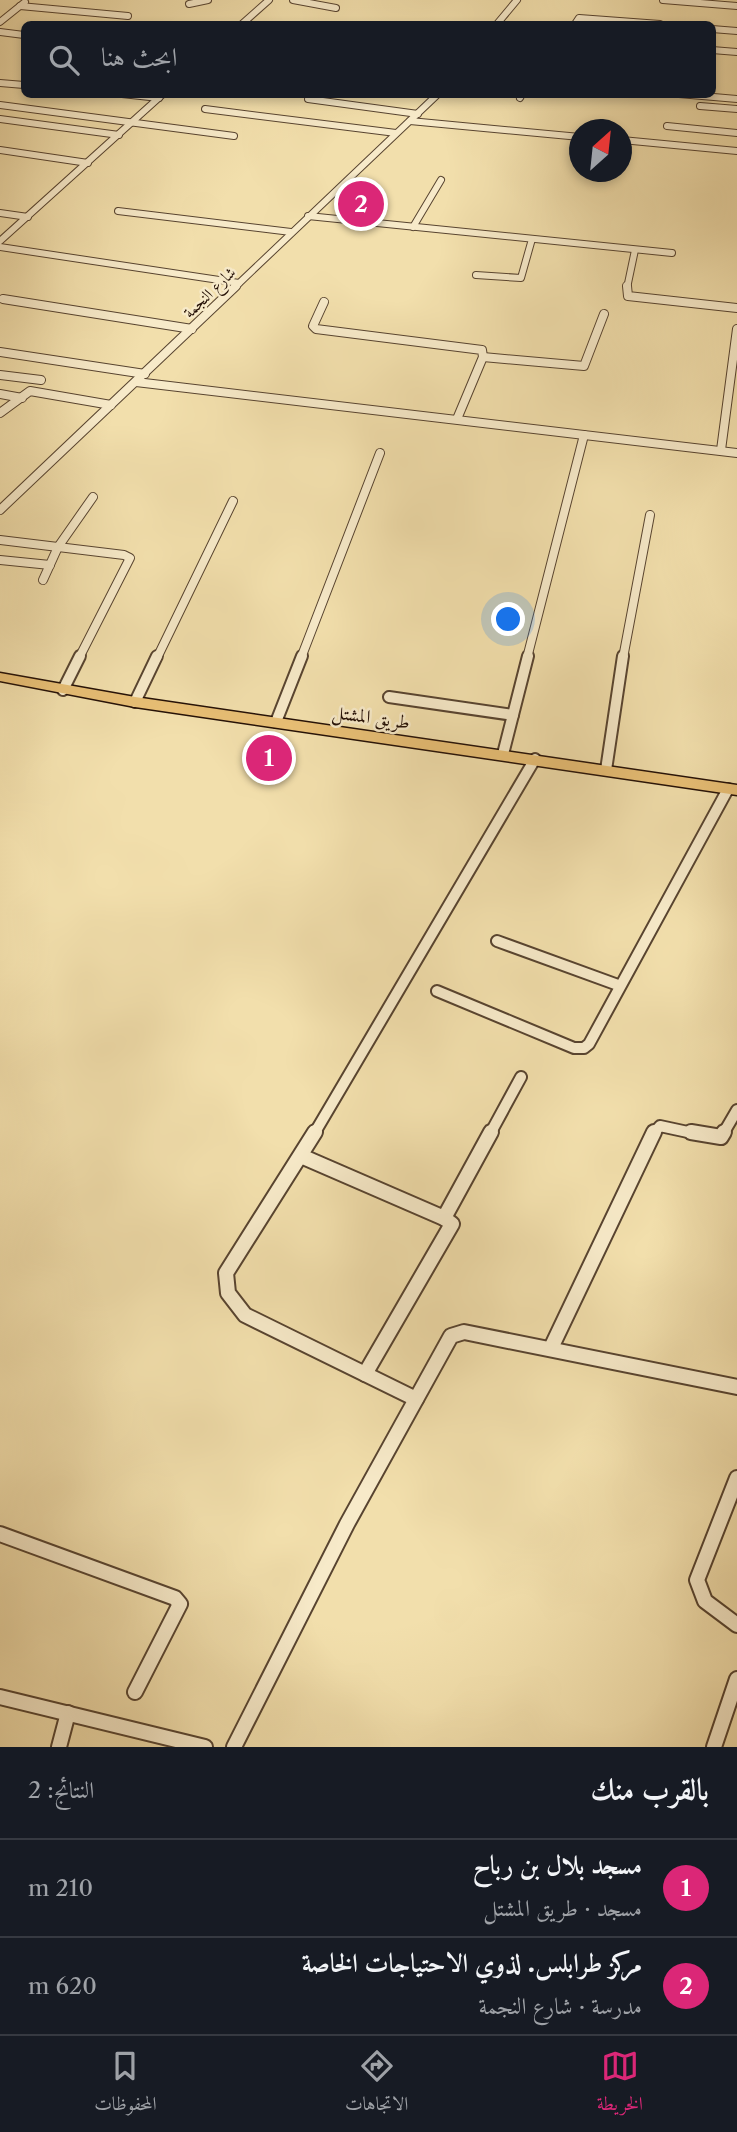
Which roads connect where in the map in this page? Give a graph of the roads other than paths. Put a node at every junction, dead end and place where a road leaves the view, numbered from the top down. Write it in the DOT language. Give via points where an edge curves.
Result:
graph roads {
  1 [pos="27,0"];
  2 [pos="208,0"];
  3 [pos="269,0"];
  4 [pos="293,0"];
  5 [pos="509,0"];
  6 [pos="516,0"];
  7 [pos="663,0"];
  8 [pos="189,4"];
  9 [pos="20,6"];
  10 [pos="737,6"];
  11 [pos="336,8"];
  12 [pos="581,10"];
  13 [pos="128,16"];
  14 [pos="245,21"];
  15 [pos="499,21"];
  16 [pos="577,21"];
  17 [pos="0,22"];
  18 [pos="716,29"];
  19 [pos="736,31"];
  20 [pos="0,32"];
  21 [pos="21,35"];
  22 [pos="733,51"];
  23 [pos="0,83"];
  24 [pos="21,85"];
  25 [pos="716,97"];
  26 [pos="159,98"];
  27 [pos="434,98"];
  28 [pos="308,99"];
  29 [pos="737,99"];
  30 [pos="0,105"];
  31 [pos="700,106"];
  32 [pos="205,108"];
  33 [pos="737,109"];
  34 [pos="418,114"];
  35 [pos="0,119"];
  36 [pos="411,121"];
  37 [pos="133,122"];
  38 [pos="667,126"];
  39 [pos="737,132"];
  40 [pos="396,134"];
  41 [pos="119,135"];
  42 [pos="569,135"];
  43 [pos="234,136"];
  44 [pos="632,142"];
  45 [pos="0,150"];
  46 [pos="737,151"];
  47 [pos="88,163"];
  48 [pos="441,180"];
  49 [pos="118,211"];
  50 [pos="0,213"];
  51 [pos="307,216"];
  52 [pos="28,217"];
  53 [pos="413,227"];
  54 [pos="291,232"];
  55 [pos="532,239"];
  56 [pos="0,241"];
  57 [pos="0,247"];
  58 [pos="635,250"];
  59 [pos="672,253"];
  60 [pos="476,275"];
  61 [pos="239,283"];
  62 [pos="4,299"];
  63 [pos="324,302"];
  64 [pos="737,307"];
  65 [pos="604,314"];
  66 [pos="192,329"];
  67 [pos="737,329"];
  68 [pos="0,352"];
  69 [pos="484,357"];
  70 [pos="145,374"];
  71 [pos="0,375"];
  72 [pos="41,380"];
  73 [pos="136,382"];
  74 [pos="0,394"];
  75 [pos="22,398"];
  76 [pos="111,405"];
  77 [pos="0,412"];
  78 [pos="457,419"];
  79 [pos="584,435"];
  80 [pos="721,450"];
  81 [pos="380,453"];
  82 [pos="737,453"];
  83 [pos="93,497"];
  84 [pos="233,501"];
  85 [pos="0,510"];
  86 [pos="649,515"];
  87 [pos="0,540"];
  88 [pos="58,547"];
  89 [pos="0,560"];
  90 [pos="50,565"];
  91 [pos="43,580"];
  92 [pos="0,677"];
  93 [pos="63,690"];
  94 [pos="389,698"];
  95 [pos="135,702"];
  96 [pos="513,715"];
  97 [pos="276,722"];
  98 [pos="503,754"];
  99 [pos="535,759"];
  100 [pos="606,770"];
  101 [pos="732,789"];
  102 [pos="497,941"];
  103 [pos="618,985"];
  104 [pos="437,991"];
  105 [pos="521,1077"];
  106 [pos="737,1110"];
  107 [pos="301,1156"];
  108 [pos="444,1217"];
  109 [pos="551,1348"];
  110 [pos="365,1374"];
  111 [pos="737,1387"];
  112 [pos="416,1399"];
  113 [pos="737,1478"];
  114 [pos="0,1534"];
  115 [pos="737,1625"];
  116 [pos="737,1679"];
  117 [pos="135,1692"];
  118 [pos="0,1697"];
  119 [pos="68,1713"];
  120 [pos="60,1747"];
  121 [pos="205,1747"];
  122 [pos="234,1747"];
  123 [pos="714,1747"];
  1 -- 9 [label="street"];
  2 -- 8 [label="street"];
  3 -- 14 [label="street"];
  4 -- 11 [label="street"];
  5 -- 6 [label="street"];
  6 -- 15 [label="street"];
  7 -- 10 [label="street"];
  9 -- 13 [label="street"];
  9 -- 17 [label="street"];
  12 -- 16 [label="street"];
  18 -- 19 [label="street"];
  19 -- 22 [label="street"];
  20 -- 21 [label="street"];
  23 -- 24 [label="street"];
  25 -- 29 [label="street"];
  26 -- 37 [label="street"];
  27 -- 34 [label="street, شارع النجمة"];
  28 -- 34 [label="street"];
  30 -- 37 [label="street"];
  31 -- 33 [label="street"];
  32 -- 40 [label="street"];
  34 -- 36 [label="street, شارع النجمة"];
  35 -- 41 [label="street"];
  36 -- 40 [label="street, شارع النجمة"];
  36 -- 42 [label="street"];
  37 -- 41 [label="street"];
  37 -- 43 [label="street"];
  38 -- 39 [label="street"];
  40 -- 51 [label="street, شارع النجمة"];
  41 -- 47 [label="street"];
  44 -- 46 [label="street"];
  45 -- 47 [label="street"];
  47 -- 52 [label="street"];
  48 -- 53 [label="street"];
  49 -- 54 [label="street"];
  50 -- 52 [label="street"];
  51 -- 53 [label="street"];
  51 -- 54 [label="street, شارع النجمة"];
  52 -- 56 [label="street"];
  53 -- 55 [label="street"];
  54 -- 61 [label="street, شارع النجمة"];
  55 -- 58 [label="street"];
  55 -- 60 [label="street" via="521,278"];
  57 -- 61 [label="street"];
  58 -- 59 [label="street"];
  58 -- 64 [label="street" via="628,296"];
  61 -- 66 [label="street, شارع النجمة"];
  62 -- 66 [label="street"];
  63 -- 69 [label="street" via="313,326 316,329 477,348"];
  65 -- 69 [label="street" via="584,366"];
  66 -- 70 [label="street, شارع النجمة"];
  67 -- 80 [label="street"];
  68 -- 70 [label="street"];
  69 -- 78 [label="street"];
  70 -- 73 [label="street, شارع النجمة"];
  71 -- 72 [label="street"];
  73 -- 76 [label="street, شارع النجمة"];
  73 -- 78 [label="street"];
  74 -- 75 [label="street"];
  75 -- 76 [label="street" via="30,391"];
  75 -- 77 [label="street"];
  76 -- 85 [label="street, شارع النجمة"];
  78 -- 79 [label="street"];
  79 -- 80 [label="street"];
  79 -- 96 [label="street"];
  80 -- 82 [label="street"];
  81 -- 97 [label="street"];
  83 -- 88 [label="street"];
  84 -- 95 [label="street"];
  86 -- 100 [label="street"];
  87 -- 88 [label="street"];
  88 -- 90 [label="street"];
  88 -- 93 [label="street" via="124,555 131,561"];
  89 -- 90 [label="street"];
  90 -- 91 [label="street"];
  92 -- 93 [label="main road, طريق المشتل"];
  93 -- 95 [label="main road, طريق المشتل"];
  94 -- 96 [label="street"];
  95 -- 97 [label="main road, طريق المشتل"];
  96 -- 98 [label="street"];
  97 -- 98 [label="main road, طريق المشتل"];
  98 -- 99 [label="main road, طريق المشتل"];
  99 -- 100 [label="main road, طريق المشتل"];
  99 -- 107 [label="street"];
  100 -- 101 [label="main road, طريق المشتل"];
  101 -- 103 [label="street"];
  102 -- 103 [label="street"];
  103 -- 104 [label="street" via="583,1048"];
  105 -- 108 [label="street"];
  106 -- 109 [label="street" via="721,1137 670,1126 660,1126 654,1132"];
  107 -- 108 [label="street"];
  107 -- 110 [label="street" via="226,1273 228,1293 245,1315"];
  108 -- 110 [label="street" via="452,1224"];
  109 -- 111 [label="street"];
  109 -- 112 [label="street" via="457,1332"];
  110 -- 112 [label="street"];
  112 -- 122 [label="street"];
  113 -- 115 [label="street" via="696,1591"];
  114 -- 117 [label="street" via="175,1598 180,1604"];
  116 -- 123 [label="street"];
  118 -- 119 [label="street"];
  119 -- 120 [label="street"];
  119 -- 121 [label="street"];
}
